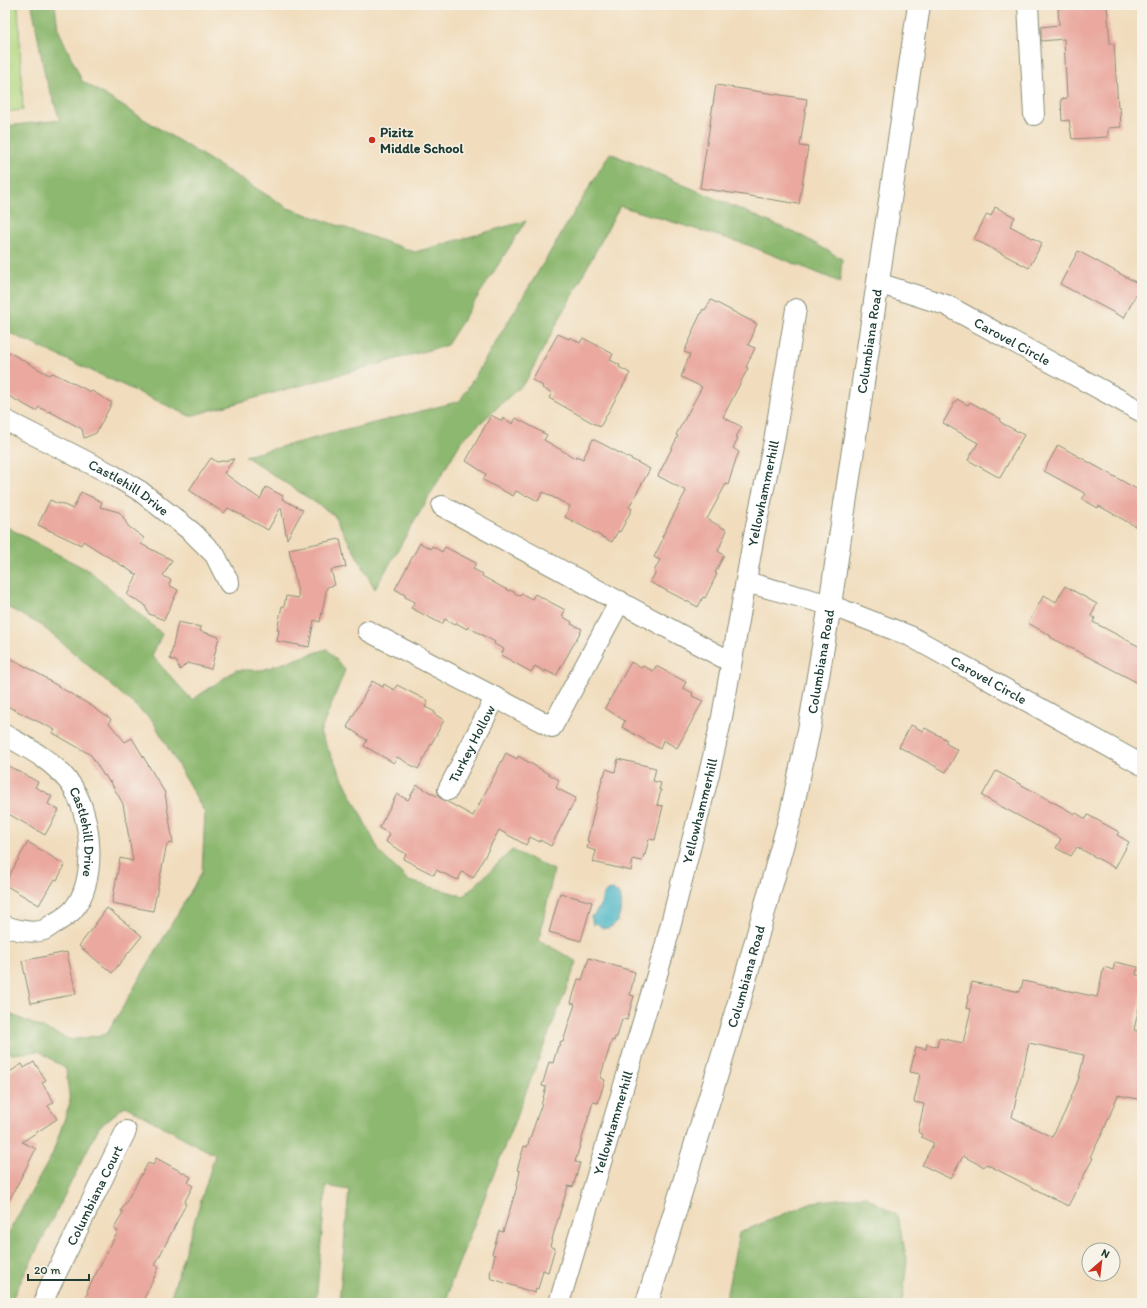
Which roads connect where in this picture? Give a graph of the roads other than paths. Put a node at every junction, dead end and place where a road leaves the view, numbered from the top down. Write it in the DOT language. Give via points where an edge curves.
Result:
graph roads {
  1 [pos="919,5"];
  2 [pos="1028,5"];
  3 [pos="1034,115"];
  4 [pos="878,283"];
  5 [pos="796,309"];
  6 [pos="1142,412"];
  7 [pos="5,420"];
  8 [pos="442,506"];
  9 [pos="746,582"];
  10 [pos="229,583"];
  11 [pos="620,601"];
  12 [pos="830,605"];
  13 [pos="368,631"];
  14 [pos="732,662"];
  15 [pos="495,698"];
  16 [pos="5,735"];
  17 [pos="1142,765"];
  18 [pos="448,790"];
  19 [pos="5,926"];
  20 [pos="126,1131"];
  21 [pos="45,1303"];
  22 [pos="559,1303"];
  23 [pos="647,1303"];
  1 -- 4 [label="main road, Columbiana Road"];
  2 -- 3 [label="street"];
  4 -- 6 [label="street, Carovel Circle" via="946,305"];
  4 -- 12 [label="main road, Columbiana Road"];
  5 -- 9 [label="street, Yellowhammerhill" via="774,441"];
  7 -- 10 [label="street, Castlehill Drive" via="140,491 192,532 215,555"];
  8 -- 11 [label="street"];
  9 -- 12 [label="street, Carovel Circle"];
  9 -- 14 [label="street, Yellowhammerhill"];
  11 -- 14 [label="street"];
  11 -- 15 [label="street" via="552,727"];
  12 -- 17 [label="street, Carovel Circle" via="910,636"];
  12 -- 23 [label="main road, Columbiana Road" via="809,730 788,827 739,1002"];
  13 -- 15 [label="street"];
  14 -- 22 [label="street, Yellowhammerhill" via="722,718 664,951"];
  15 -- 18 [label="street, Turkey Hollow"];
  16 -- 19 [label="street, Castlehill Drive" via="52,764 69,782 82,805 87,822 89,861 81,896 72,911 43,930 27,931"];
  20 -- 21 [label="street, Columbiana Court" via="46,1294"];
}
